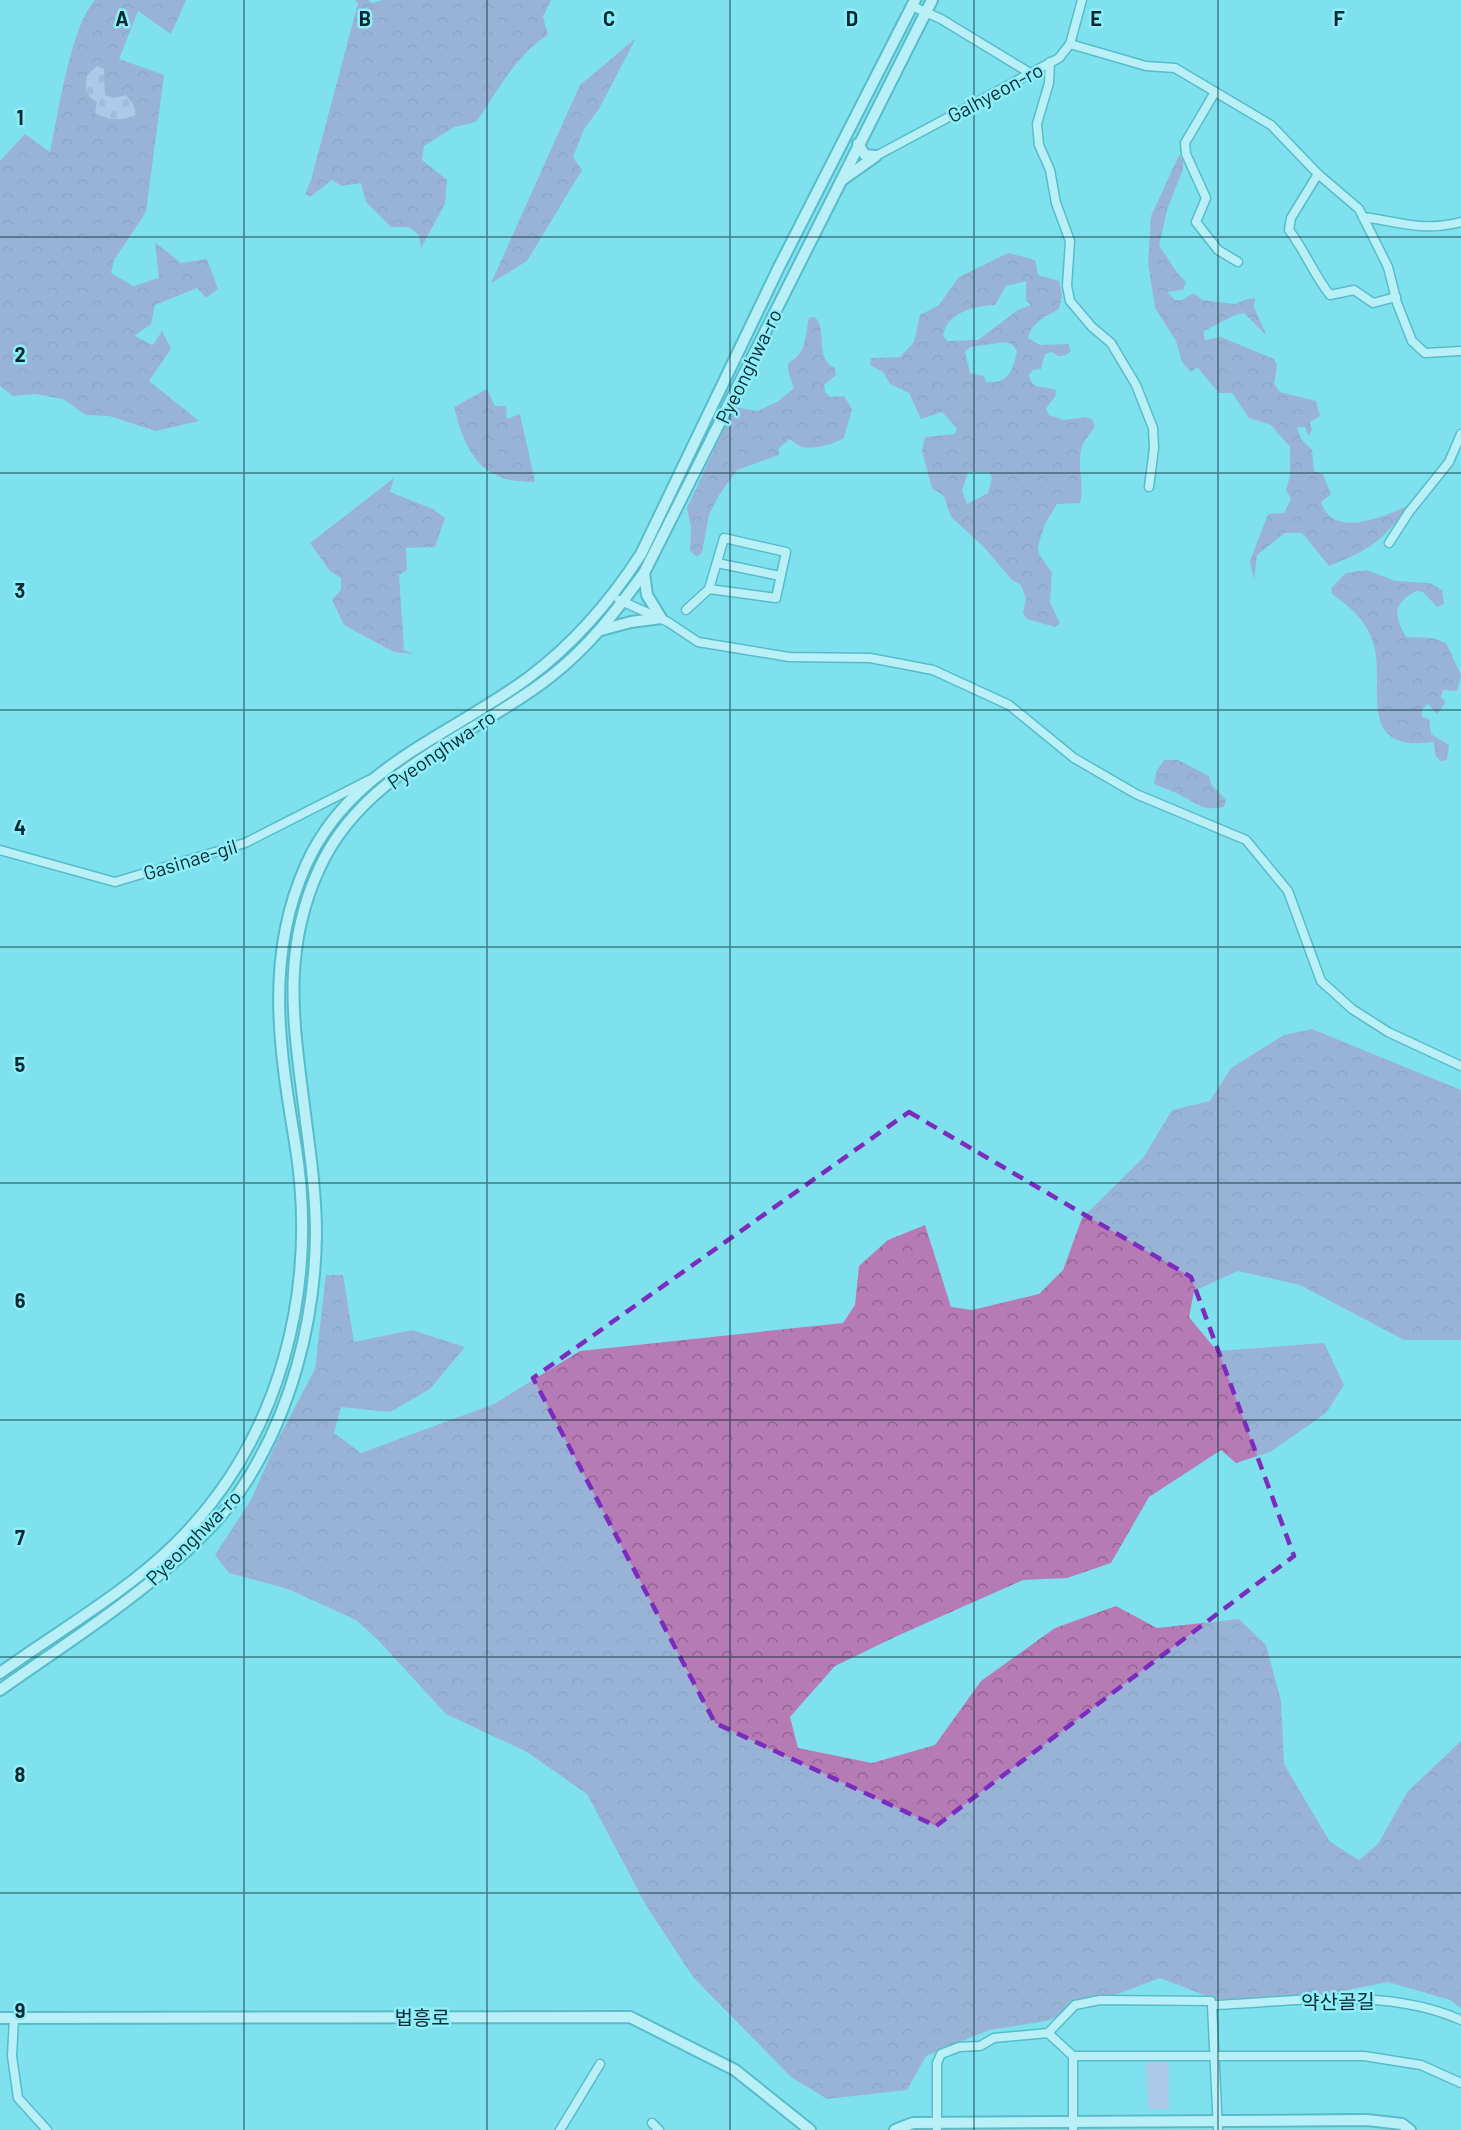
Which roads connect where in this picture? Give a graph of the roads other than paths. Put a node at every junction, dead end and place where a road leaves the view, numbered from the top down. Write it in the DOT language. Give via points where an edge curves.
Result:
graph roads {
  1 [pos="932,0"];
  2 [pos="1082,0"];
  3 [pos="913,3"];
  4 [pos="926,12"];
  5 [pos="1070,44"];
  6 [pos="1050,62"];
  7 [pos="1030,73"];
  8 [pos="1215,92"];
  9 [pos="858,144"];
  10 [pos="876,156"];
  11 [pos="1318,174"];
  12 [pos="839,182"];
  13 [pos="1364,217"];
  14 [pos="1461,222"];
  15 [pos="1238,262"];
  16 [pos="1396,297"];
  17 [pos="1461,351"];
  18 [pos="1461,434"];
  19 [pos="1149,487"];
  20 [pos="1389,543"];
  21 [pos="717,563"];
  22 [pos="644,573"];
  23 [pos="780,576"];
  24 [pos="709,590"];
  25 [pos="618,599"];
  26 [pos="686,610"];
  27 [pos="661,618"];
  28 [pos="601,630"];
  29 [pos="370,780"];
  30 [pos="0,850"];
  31 [pos="1461,1066"];
  32 [pos="0,1673"];
  33 [pos="0,1690"];
  34 [pos="1212,2005"];
  35 [pos="0,2018"];
  36 [pos="14,2018"];
  37 [pos="1461,2020"];
  38 [pos="1048,2033"];
  39 [pos="1073,2056"];
  40 [pos="1215,2057"];
  41 [pos="600,2064"];
  42 [pos="1461,2083"];
  43 [pos="651,2123"];
  44 [pos="1218,2126"];
  45 [pos="937,2127"];
  46 [pos="1073,2127"];
  47 [pos="47,2130"];
  48 [pos="560,2130"];
  49 [pos="659,2130"];
  50 [pos="810,2130"];
  51 [pos="896,2130"];
  52 [pos="1410,2130"];
  1 -- 4 [label="main road, Pyeonghwa-ro"];
  2 -- 5 [label="street"];
  3 -- 4 [label="street"];
  3 -- 25 [label="main road, Pyeonghwa-ro"];
  4 -- 7 [label="street"];
  4 -- 9 [label="main road, Pyeonghwa-ro"];
  5 -- 6 [label="street, Galhyeon-ro" via="1059,58"];
  5 -- 8 [label="street" via="1146,66 1175,68"];
  6 -- 7 [label="street, Galhyeon-ro"];
  6 -- 19 [label="street" via="1049,83 1037,124 1039,145 1070,241 1070,301 1111,343 1136,385 1153,428"];
  7 -- 10 [label="street, Galhyeon-ro"];
  8 -- 11 [label="street" via="1271,125"];
  8 -- 15 [label="street" via="1185,143 1186,154 1206,198 1196,222 1218,250"];
  9 -- 10 [label="main road" via="865,155"];
  9 -- 12 [label="main road, Pyeonghwa-ro"];
  10 -- 12 [label="main road"];
  11 -- 13 [label="street"];
  11 -- 16 [label="street" via="1291,218 1288,230 1304,250 1318,280 1330,295 1354,290 1373,303"];
  12 -- 22 [label="main road, Pyeonghwa-ro"];
  13 -- 14 [label="street" via="1414,228"];
  13 -- 16 [label="street" via="1388,267"];
  16 -- 17 [label="street" via="1412,341 1425,353"];
  18 -- 20 [label="street" via="1449,462"];
  21 -- 23 [label="street"];
  21 -- 23 [label="street" via="724,538 786,552"];
  21 -- 24 [label="street"];
  22 -- 25 [label="main road, Pyeonghwa-ro"];
  22 -- 27 [label="main road" via="647,595"];
  23 -- 24 [label="street" via="776,598"];
  24 -- 26 [label="street"];
  25 -- 27 [label="street"];
  25 -- 28 [label="main road, Pyeonghwa-ro"];
  25 -- 29 [label="main road, Pyeonghwa-ro" via="526,679"];
  27 -- 28 [label="main road"];
  27 -- 31 [label="street" via="698,642 789,657 870,658 933,670 1009,705 1074,758 1136,794 1246,840 1288,891 1321,981 1352,1009 1388,1032"];
  28 -- 33 [label="main road, Pyeonghwa-ro" via="550,677 396,776 346,826 321,864 300,919 292,979 292,1011 315,1198 311,1303 299,1362 270,1437 230,1505 168,1568"];
  29 -- 30 [label="street, Gasinae-gil" via="245,843 115,882"];
  29 -- 32 [label="main road, Pyeonghwa-ro" via="323,833 307,862 285,928 278,969 279,1022 303,1217 297,1307 277,1385 236,1471 175,1544 103,1602"];
  34 -- 37 [label="street, 약산골길" via="1391,2000"];
  34 -- 38 [label="street, 약산골길" via="1211,2001 1100,2000 1076,2005"];
  34 -- 40 [label="street"];
  35 -- 36 [label="main road, 법흥로"];
  36 -- 47 [label="street" via="12,2056 18,2098"];
  36 -- 50 [label="main road, 법흥로" via="630,2017 735,2070"];
  38 -- 39 [label="street"];
  38 -- 45 [label="street" via="994,2038 980,2046 958,2047 941,2054 937,2063"];
  39 -- 40 [label="street"];
  39 -- 46 [label="street"];
  40 -- 42 [label="street" via="1364,2056 1421,2066"];
  40 -- 44 [label="street"];
  41 -- 48 [label="street"];
  43 -- 49 [label="street"];
  44 -- 46 [label="main road"];
  44 -- 52 [label="main road" via="1367,2120 1402,2124"];
  45 -- 46 [label="main road"];
  45 -- 51 [label="main road" via="913,2123"];
}
